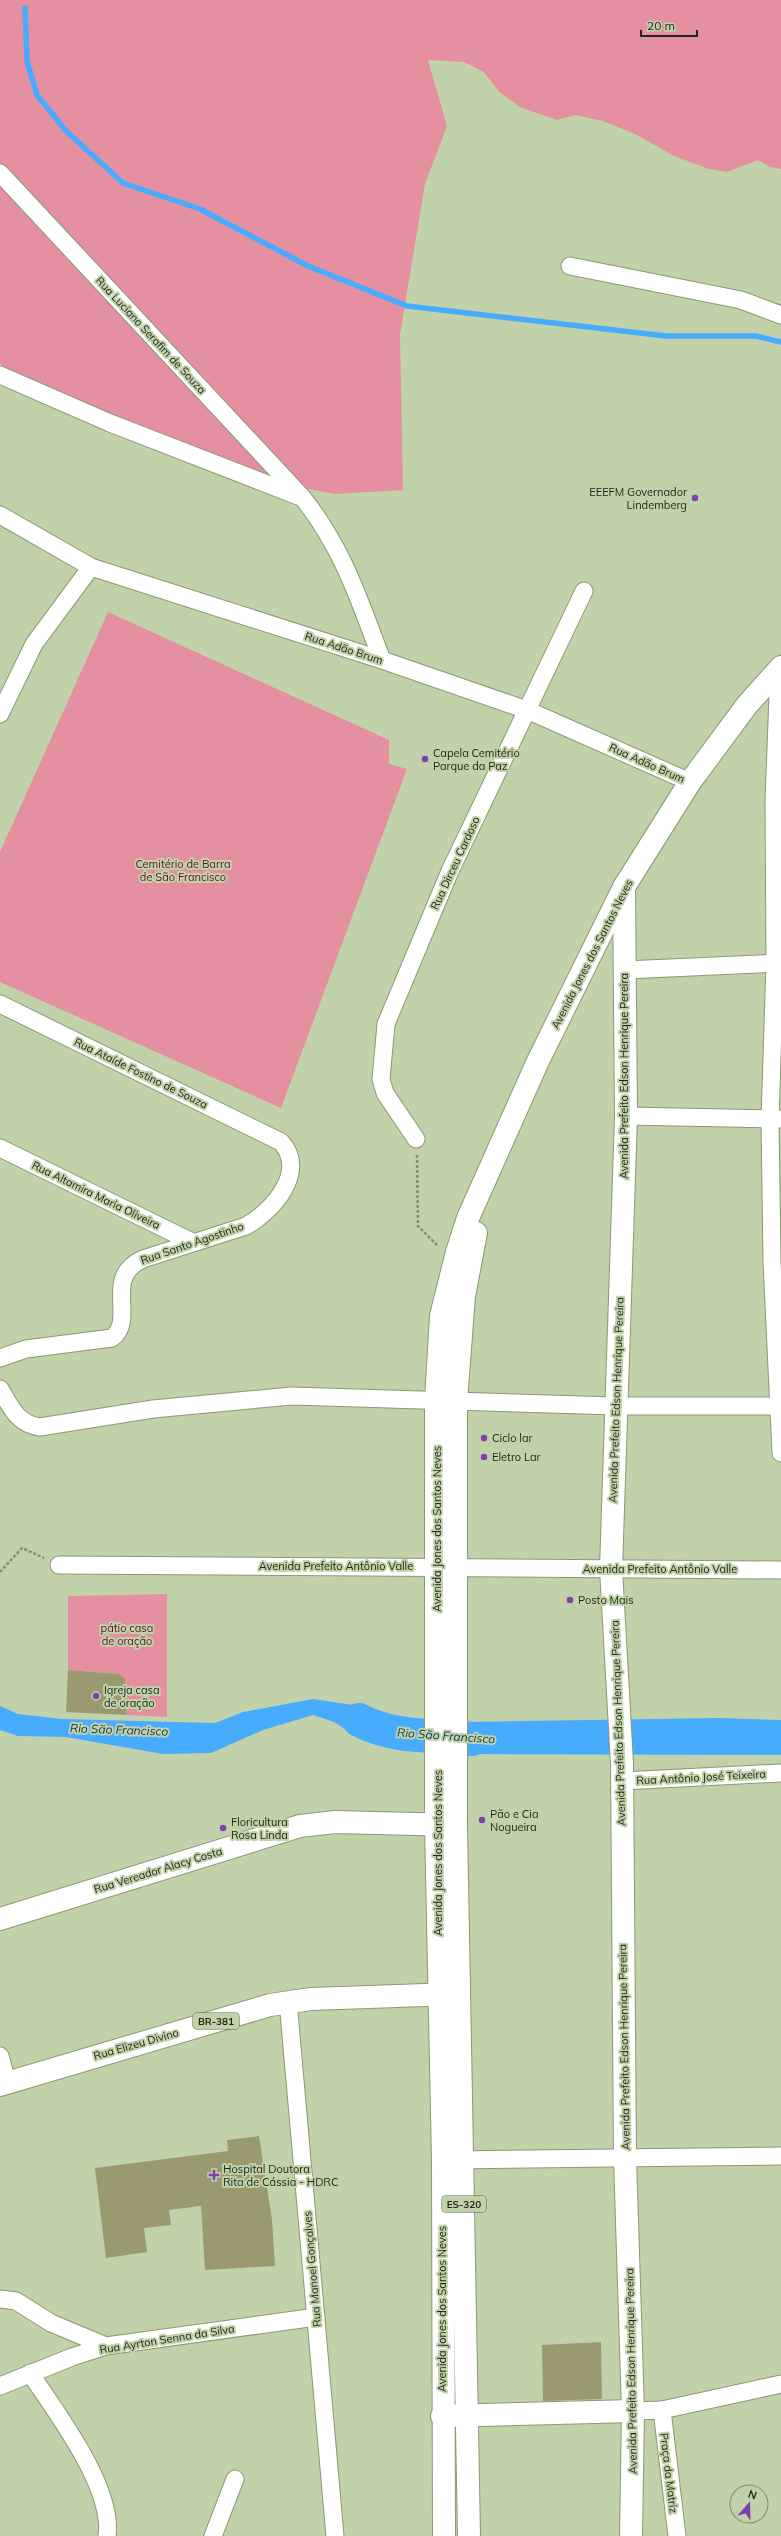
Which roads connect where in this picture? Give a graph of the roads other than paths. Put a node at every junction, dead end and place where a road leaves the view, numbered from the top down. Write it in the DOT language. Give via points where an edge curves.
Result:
graph roads {
  1 [pos="0,173"];
  2 [pos="570,266"];
  3 [pos="781,315"];
  4 [pos="0,375"];
  5 [pos="302,497"];
  6 [pos="0,515"];
  7 [pos="91,567"];
  8 [pos="584,591"];
  9 [pos="382,660"];
  10 [pos="780,668"];
  11 [pos="527,710"];
  12 [pos="0,714"];
  13 [pos="690,782"];
  14 [pos="778,801"];
  15 [pos="624,887"];
  16 [pos="778,963"];
  17 [pos="625,970"];
  18 [pos="0,1004"];
  19 [pos="626,1116"];
  20 [pos="776,1120"];
  21 [pos="416,1139"];
  22 [pos="281,1142"];
  23 [pos="0,1148"];
  24 [pos="486,1179"];
  25 [pos="192,1242"];
  26 [pos="777,1262"];
  27 [pos="0,1358"];
  28 [pos="0,1389"];
  29 [pos="446,1401"];
  30 [pos="615,1406"];
  31 [pos="780,1406"];
  32 [pos="781,1453"];
  33 [pos="59,1565"];
  34 [pos="447,1567"];
  35 [pos="611,1569"];
  36 [pos="781,1570"];
  37 [pos="622,1772"];
  38 [pos="781,1774"];
  39 [pos="446,1825"];
  40 [pos="0,1919"];
  41 [pos="439,1994"];
  42 [pos="461,1994"];
  43 [pos="288,2001"];
  44 [pos="0,2056"];
  45 [pos="4,2083"];
  46 [pos="781,2156"];
  47 [pos="625,2158"];
  48 [pos="453,2160"];
  49 [pos="0,2299"];
  50 [pos="316,2317"];
  51 [pos="106,2346"];
  52 [pos="30,2373"];
  53 [pos="781,2384"];
  54 [pos="0,2386"];
  55 [pos="662,2410"];
  56 [pos="633,2411"];
  57 [pos="468,2415"];
  58 [pos="442,2416"];
  59 [pos="235,2479"];
  60 [pos="107,2536"];
  61 [pos="214,2536"];
  62 [pos="335,2536"];
  63 [pos="444,2536"];
  64 [pos="469,2536"];
  65 [pos="631,2536"];
  66 [pos="677,2536"];
  1 -- 5 [label="street, Rua Luciano Serafim de Souza"];
  2 -- 3 [label="street" via="741,300"];
  4 -- 5 [label="street" via="110,423"];
  5 -- 9 [label="street, Rua Luciano Serafim de Souza" via="335,542"];
  6 -- 7 [label="street, Rua Adão Brum"];
  7 -- 9 [label="street, Rua Adão Brum"];
  7 -- 12 [label="street" via="34,644"];
  8 -- 11 [label="street, Rua Dirceu Cardoso"];
  9 -- 11 [label="street, Rua Adão Brum"];
  10 -- 13 [label="main road, Avenida Jones dos Santos Neves / ES-320" via="747,705"];
  10 -- 14 [label="street"];
  11 -- 13 [label="street, Rua Adão Brum"];
  11 -- 21 [label="street, Rua Dirceu Cardoso" via="450,871 386,1024 381,1079 385,1093"];
  13 -- 15 [label="main road, Avenida Jones dos Santos Neves / ES-320"];
  14 -- 16 [label="street"];
  15 -- 17 [label="main road, Avenida Prefeito Edson Henrique Pereira"];
  15 -- 24 [label="main road, Avenida Jones dos Santos Neves / ES-320" via="538,1061"];
  16 -- 17 [label="street"];
  16 -- 20 [label="street"];
  17 -- 19 [label="main road, Avenida Prefeito Edson Henrique Pereira"];
  18 -- 22 [label="street, Rua Ataíde Fostino de Souza"];
  19 -- 20 [label="street"];
  19 -- 30 [label="main road, Avenida Prefeito Edson Henrique Pereira"];
  20 -- 26 [label="street"];
  22 -- 25 [label="street, Rua Santo Agostinho" via="292,1158 291,1171 283,1189 266,1212 246,1226"];
  23 -- 25 [label="street, Rua Altamira Maria Oliveira"];
  24 -- 29 [label="main road, Avenida Jones dos Santos Neves / ES-320"];
  24 -- 29 [label="main road, Avenida Jones dos Santos Neves / ES-320" via="468,1218 441,1316"];
  25 -- 27 [label="street, Rua Santo Agostinho" via="143,1259 130,1267 122,1284 121,1323 112,1338 26,1349"];
  26 -- 31 [label="street"];
  28 -- 29 [label="street" via="18,1418 31,1426 40,1427 153,1409 292,1396"];
  29 -- 30 [label="street"];
  29 -- 34 [label="main road, Avenida Jones dos Santos Neves / ES-320"];
  30 -- 31 [label="street"];
  30 -- 35 [label="main road, Avenida Prefeito Edson Henrique Pereira"];
  31 -- 32 [label="street"];
  33 -- 34 [label="street, Avenida Prefeito Antônio Valle"];
  34 -- 35 [label="street, Avenida Prefeito Antônio Valle"];
  34 -- 39 [label="main road, Avenida Jones dos Santos Neves / ES-320"];
  35 -- 36 [label="street, Avenida Prefeito Antônio Valle"];
  35 -- 37 [label="main road, Avenida Prefeito Edson Henrique Pereira"];
  37 -- 38 [label="street, Rua Antônio José Teixeira"];
  37 -- 47 [label="main road, Avenida Prefeito Edson Henrique Pereira"];
  39 -- 40 [label="main road, Rua Vereador Alacy Costa" via="335,1822 300,1826"];
  39 -- 41 [label="main road, Avenida Jones dos Santos Neves / ES-320"];
  39 -- 42 [label="main road, Avenida Jones dos Santos Neves / ES-320"];
  41 -- 42 [label="main road, Rua Elizeu Divino"];
  41 -- 43 [label="main road, Rua Elizeu Divino / BR-381"];
  41 -- 48 [label="main road, Avenida Jones dos Santos Neves / ES-320"];
  42 -- 48 [label="main road, Avenida Jones dos Santos Neves / ES-320"];
  43 -- 45 [label="main road, Rua Elizeu Divino / BR-381"];
  43 -- 50 [label="street, Rua Manoel Gonçalves"];
  44 -- 45 [label="street"];
  46 -- 47 [label="street"];
  47 -- 48 [label="street"];
  47 -- 56 [label="main road, Avenida Prefeito Edson Henrique Pereira"];
  48 -- 57 [label="main road, Avenida Jones dos Santos Neves / ES-320"];
  48 -- 58 [label="main road, Avenida Jones dos Santos Neves / ES-320"];
  49 -- 51 [label="street" via="16,2301 51,2323"];
  50 -- 51 [label="street, Rua Ayrton Senna da Silva"];
  50 -- 62 [label="street, Rua Manoel Gonçalves"];
  51 -- 52 [label="street, Rua Ayrton Senna da Silva"];
  52 -- 54 [label="street, Rua Ayrton Senna da Silva"];
  52 -- 60 [label="street" via="81,2451 93,2475 106,2512"];
  53 -- 55 [label="street"];
  55 -- 56 [label="street"];
  55 -- 66 [label="street, Praça da Matriz"];
  56 -- 57 [label="main road"];
  56 -- 65 [label="main road, Avenida Prefeito Edson Henrique Pereira"];
  57 -- 58 [label="main road"];
  57 -- 64 [label="main road, Avenida Jones dos Santos Neves / ES-320"];
  58 -- 63 [label="main road, Avenida Jones dos Santos Neves / ES-320"];
  59 -- 61 [label="street"];
}
